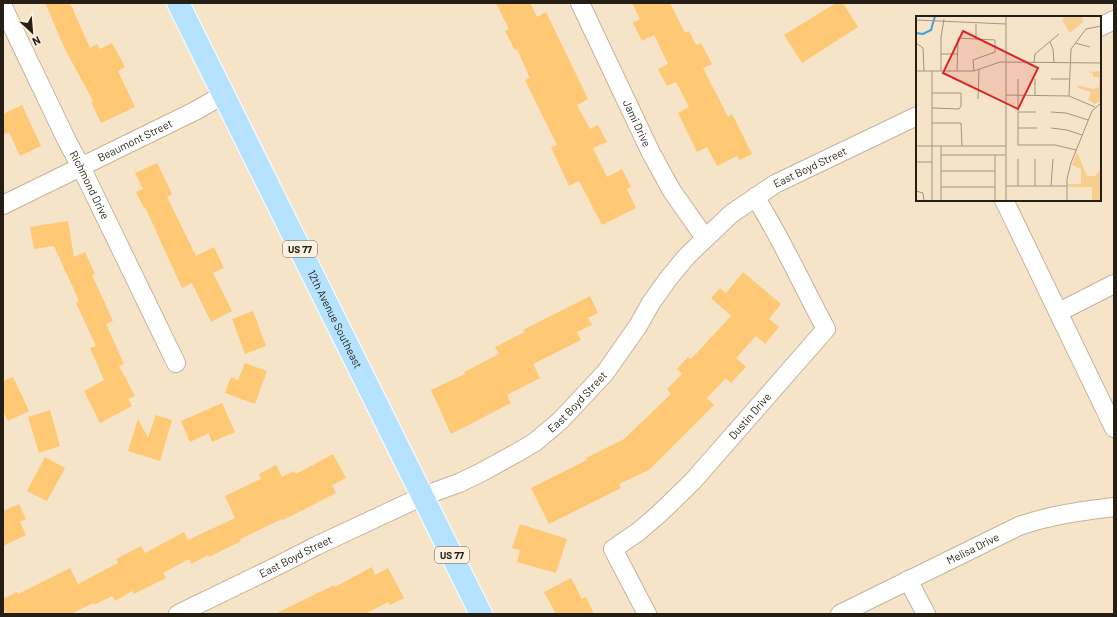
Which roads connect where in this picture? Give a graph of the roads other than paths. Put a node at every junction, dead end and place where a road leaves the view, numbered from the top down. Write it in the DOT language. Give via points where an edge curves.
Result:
graph roads {
  1 [pos="178,3"];
  2 [pos="580,3"];
  3 [pos="3,7"];
  4 [pos="1114,20"];
  5 [pos="1101,26"];
  6 [pos="223,96"];
  7 [pos="916,116"];
  8 [pos="80,167"];
  9 [pos="755,197"];
  10 [pos="1004,201"];
  11 [pos="3,205"];
  12 [pos="705,238"];
  13 [pos="1114,284"];
  14 [pos="1059,312"];
  15 [pos="176,363"];
  16 [pos="1114,428"];
  17 [pos="423,496"];
  18 [pos="1114,507"];
  19 [pos="908,580"];
  20 [pos="178,614"];
  21 [pos="481,614"];
  22 [pos="647,614"];
  23 [pos="840,614"];
  24 [pos="926,614"];
  1 -- 6 [label="main road, 12th Avenue Southeast / US 77"];
  2 -- 12 [label="street, Jami Drive" via="651,153 672,191"];
  3 -- 8 [label="street, Richmond Drive"];
  4 -- 5 [label="street"];
  6 -- 8 [label="street, Beaumont Street"];
  6 -- 17 [label="main road, 12th Avenue Southeast / US 77"];
  7 -- 9 [label="street, East Boyd Street" via="775,184"];
  8 -- 11 [label="street, Beaumont Street"];
  8 -- 15 [label="street, Richmond Drive"];
  9 -- 12 [label="street, East Boyd Street" via="731,214"];
  9 -- 22 [label="street, Dustin Drive" via="771,222 826,329 693,482 638,532 613,549"];
  10 -- 14 [label="street"];
  12 -- 17 [label="street, East Boyd Street" via="668,279 605,373 560,421 535,442 502,461 459,483"];
  13 -- 14 [label="street"];
  14 -- 16 [label="street"];
  17 -- 20 [label="street, East Boyd Street"];
  17 -- 21 [label="main road, 12th Avenue Southeast / US 77"];
  18 -- 19 [label="street, Melisa Drive" via="1035,520"];
  19 -- 23 [label="street, Melisa Drive"];
  19 -- 24 [label="street"];
}
